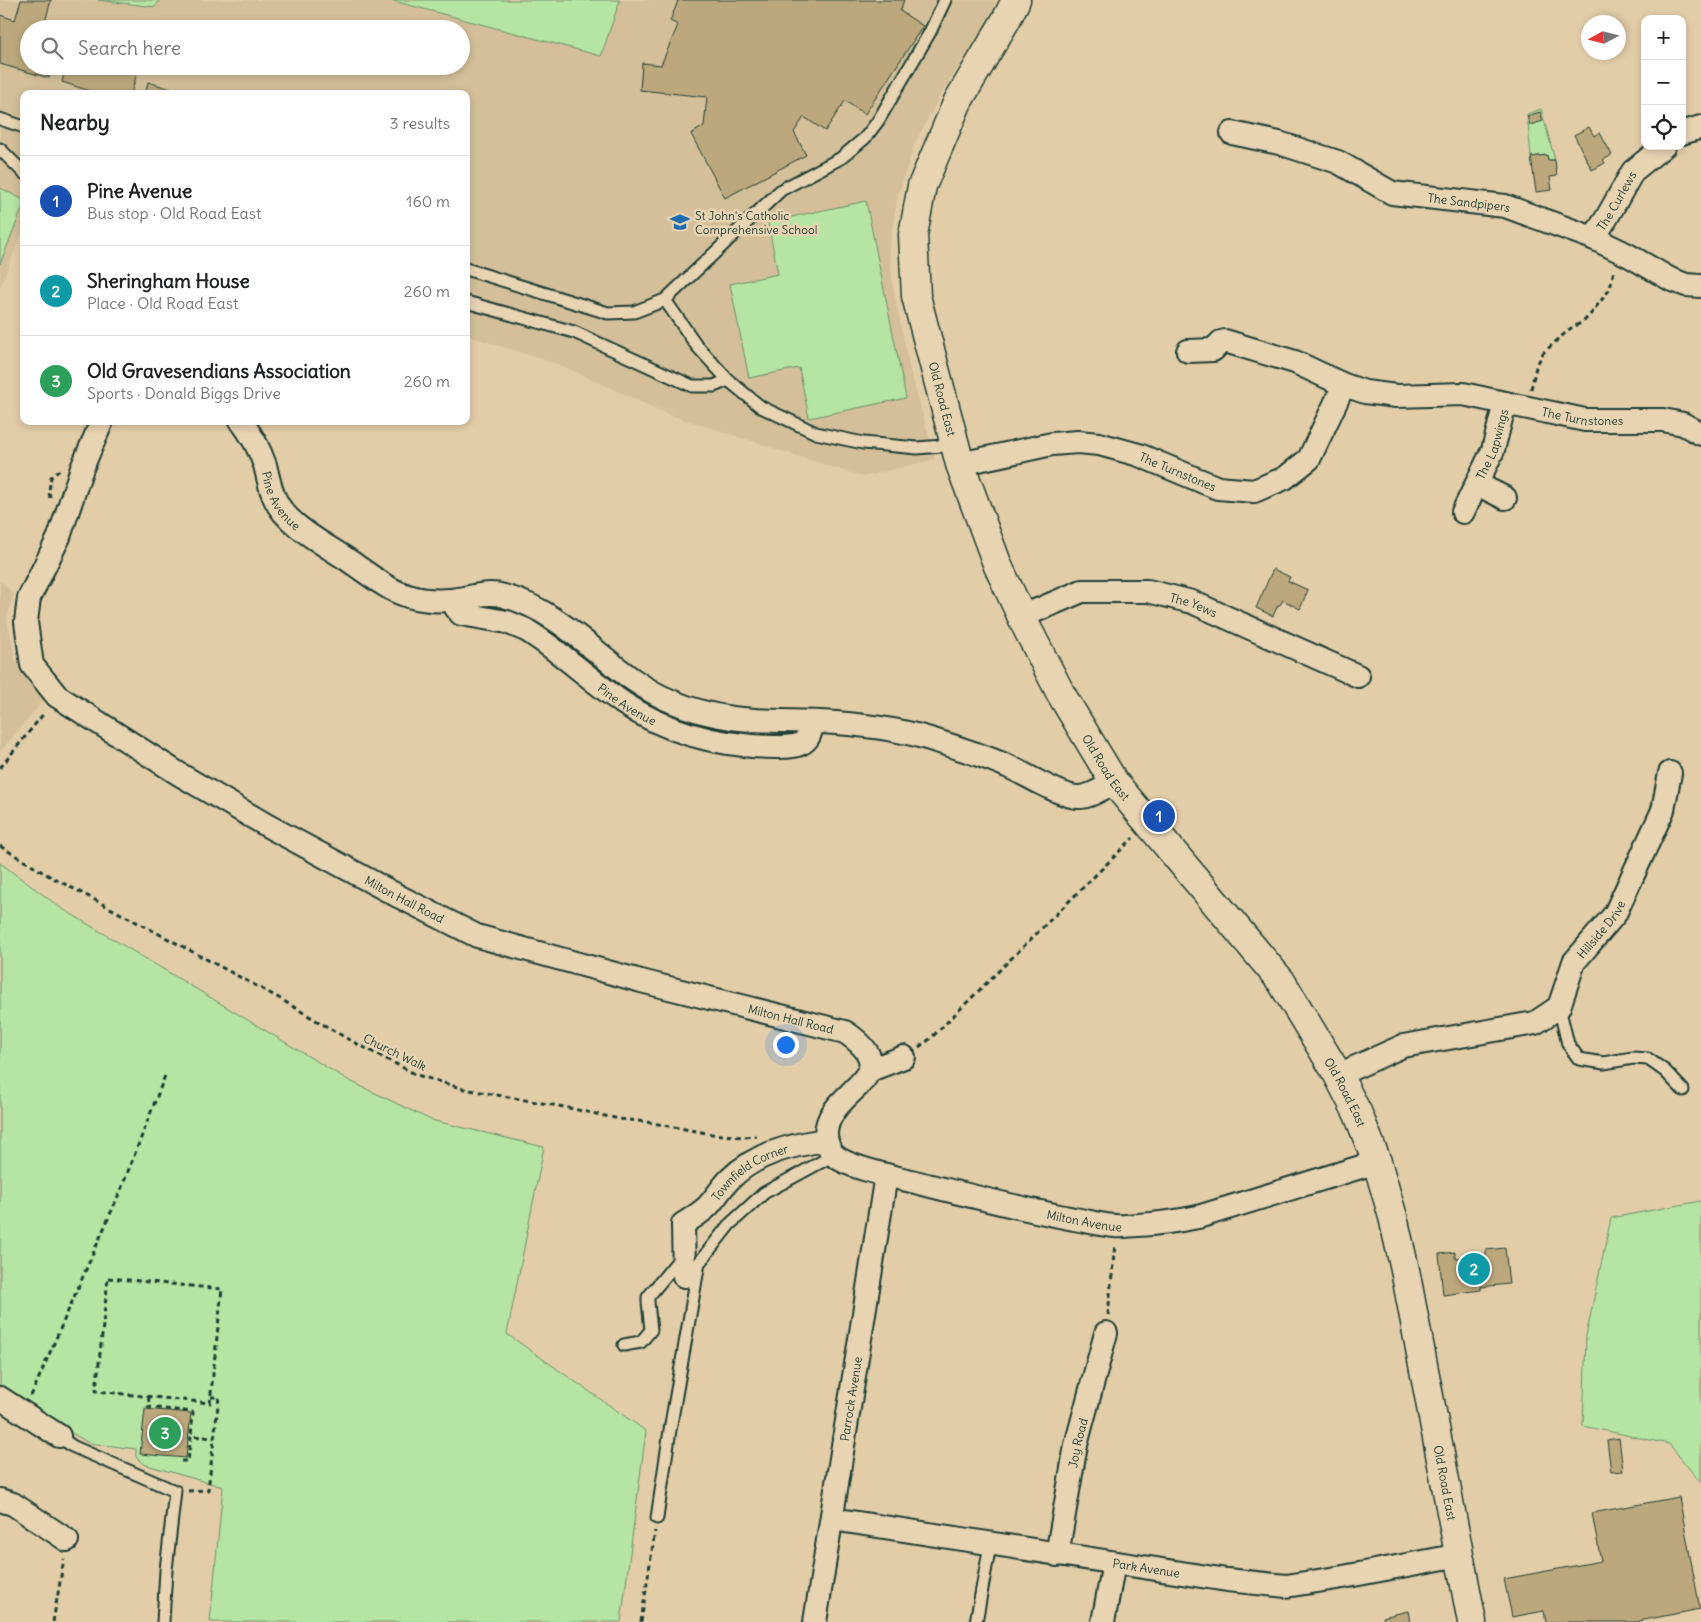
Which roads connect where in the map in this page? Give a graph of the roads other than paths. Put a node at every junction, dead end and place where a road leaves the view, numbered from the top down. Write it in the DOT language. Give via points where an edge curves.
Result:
graph roads {
  1 [pos="945,0"];
  2 [pos="1016,0"];
  3 [pos="0,120"];
  4 [pos="20,126"];
  5 [pos="1701,127"];
  6 [pos="1686,132"];
  7 [pos="1232,133"];
  8 [pos="0,149"];
  9 [pos="1659,150"];
  10 [pos="20,169"];
  11 [pos="1593,238"];
  12 [pos="470,270"];
  13 [pos="1701,286"];
  14 [pos="665,300"];
  15 [pos="470,303"];
  16 [pos="1188,351"];
  17 [pos="728,380"];
  18 [pos="1344,385"];
  19 [pos="1504,403"];
  20 [pos="100,425"];
  21 [pos="244,425"];
  22 [pos="1701,434"];
  23 [pos="958,454"];
  24 [pos="1476,484"];
  25 [pos="1505,498"];
  26 [pos="1462,512"];
  27 [pos="1021,617"];
  28 [pos="1358,676"];
  29 [pos="1670,773"];
  30 [pos="1114,782"];
  31 [pos="1558,1007"];
  32 [pos="904,1057"];
  33 [pos="870,1070"];
  34 [pos="1338,1075"];
  35 [pos="1683,1090"];
  36 [pos="830,1148"];
  37 [pos="1376,1162"];
  38 [pos="886,1175"];
  39 [pos="684,1266"];
  40 [pos="1106,1333"];
  41 [pos="624,1345"];
  42 [pos="7,1402"];
  43 [pos="59,1436"];
  44 [pos="0,1500"];
  45 [pos="657,1518"];
  46 [pos="832,1519"];
  47 [pos="67,1540"];
  48 [pos="990,1544"];
  49 [pos="1057,1555"];
  50 [pos="1460,1555"];
  51 [pos="1114,1564"];
  52 [pos="164,1622"];
  53 [pos="815,1622"];
  54 [pos="976,1622"];
  55 [pos="1103,1622"];
  56 [pos="1472,1622"];
  1 -- 14 [label="lane" via="930,32 866,138 841,158 780,190"];
  2 -- 23 [label="main road, Old Road East" via="958,101 922,186 913,235 916,296"];
  3 -- 4 [label="lane"];
  5 -- 6 [label="street"];
  7 -- 11 [label="street, The Sandpipers" via="1279,143 1338,162 1392,193 1505,206"];
  8 -- 10 [label="lane"];
  9 -- 11 [label="street, The Curlews" via="1633,171"];
  11 -- 13 [label="street, The Sandpipers" via="1670,279"];
  12 -- 14 [label="lane" via="608,313 634,312"];
  14 -- 17 [label="lane" via="697,346"];
  15 -- 17 [label="lane" via="574,332 692,386 714,386"];
  16 -- 18 [label="street, The Turnstones" via="1213,350 1225,341 1295,362"];
  17 -- 23 [label="lane" via="761,407 816,433 863,443"];
  18 -- 19 [label="street, The Turnstones" via="1386,396 1460,394"];
  18 -- 23 [label="street, The Turnstones" via="1309,459 1285,478 1254,491 1218,488 1132,453 1088,443 1067,442"];
  19 -- 22 [label="street, The Turnstones" via="1585,420 1670,420"];
  19 -- 24 [label="street, The Lapwings" via="1492,450"];
  20 -- 33 [label="street, Milton Hall Road" via="59,537 29,598 26,622 32,665 57,696 268,826 477,936 845,1032 864,1047 871,1058"];
  21 -- 30 [label="street, Pine Avenue" via="258,448 274,499 280,508 291,520 396,592 431,601 496,594 508,597 566,628 663,698 710,715 763,722 873,726 920,736 992,760 1077,797"];
  23 -- 27 [label="main road, Old Road East" via="986,537"];
  24 -- 25 [label="street, The Lapwings"];
  24 -- 26 [label="street, The Lapwings"];
  27 -- 28 [label="street, The Yews" via="1082,591 1148,591 1192,602"];
  27 -- 30 [label="main road, Old Road East" via="1061,694"];
  29 -- 31 [label="street, Hillside Drive" via="1663,810 1615,914 1574,962"];
  30 -- 34 [label="main road, Old Road East" via="1282,982"];
  31 -- 34 [label="street" via="1535,1023 1402,1046"];
  31 -- 35 [label="lane" via="1568,1044 1579,1060 1604,1063 1648,1059"];
  32 -- 33 [label="street"];
  33 -- 36 [label="street" via="830,1117 826,1130"];
  34 -- 37 [label="main road, Old Road East" via="1358,1114"];
  36 -- 38 [label="street, Milton Avenue" via="840,1160"];
  36 -- 39 [label="street, Townfield Corner" via="788,1147 749,1164 728,1181 706,1208 682,1216"];
  36 -- 45 [label="lane" via="764,1193 729,1225 700,1263"];
  37 -- 38 [label="street, Milton Avenue" via="1198,1217 1116,1226 1050,1214"];
  37 -- 50 [label="main road, Old Road East" via="1405,1270"];
  38 -- 46 [label="street, Parrock Avenue"];
  39 -- 41 [label="lane" via="680,1258 649,1295 649,1333 641,1342"];
  40 -- 49 [label="street, Joy Road" via="1077,1437"];
  42 -- 43 [label="street"];
  43 -- 52 [label="lane" via="72,1446 175,1491"];
  44 -- 47 [label="street" via="13,1504"];
  46 -- 48 [label="street, Park Avenue"];
  46 -- 53 [label="street, Parrock Avenue"];
  48 -- 49 [label="street, Park Avenue"];
  48 -- 54 [label="lane"];
  49 -- 51 [label="street, Park Avenue"];
  50 -- 51 [label="street, Park Avenue" via="1286,1586"];
  50 -- 56 [label="main road, Old Road East"];
  51 -- 55 [label="street"];
}
